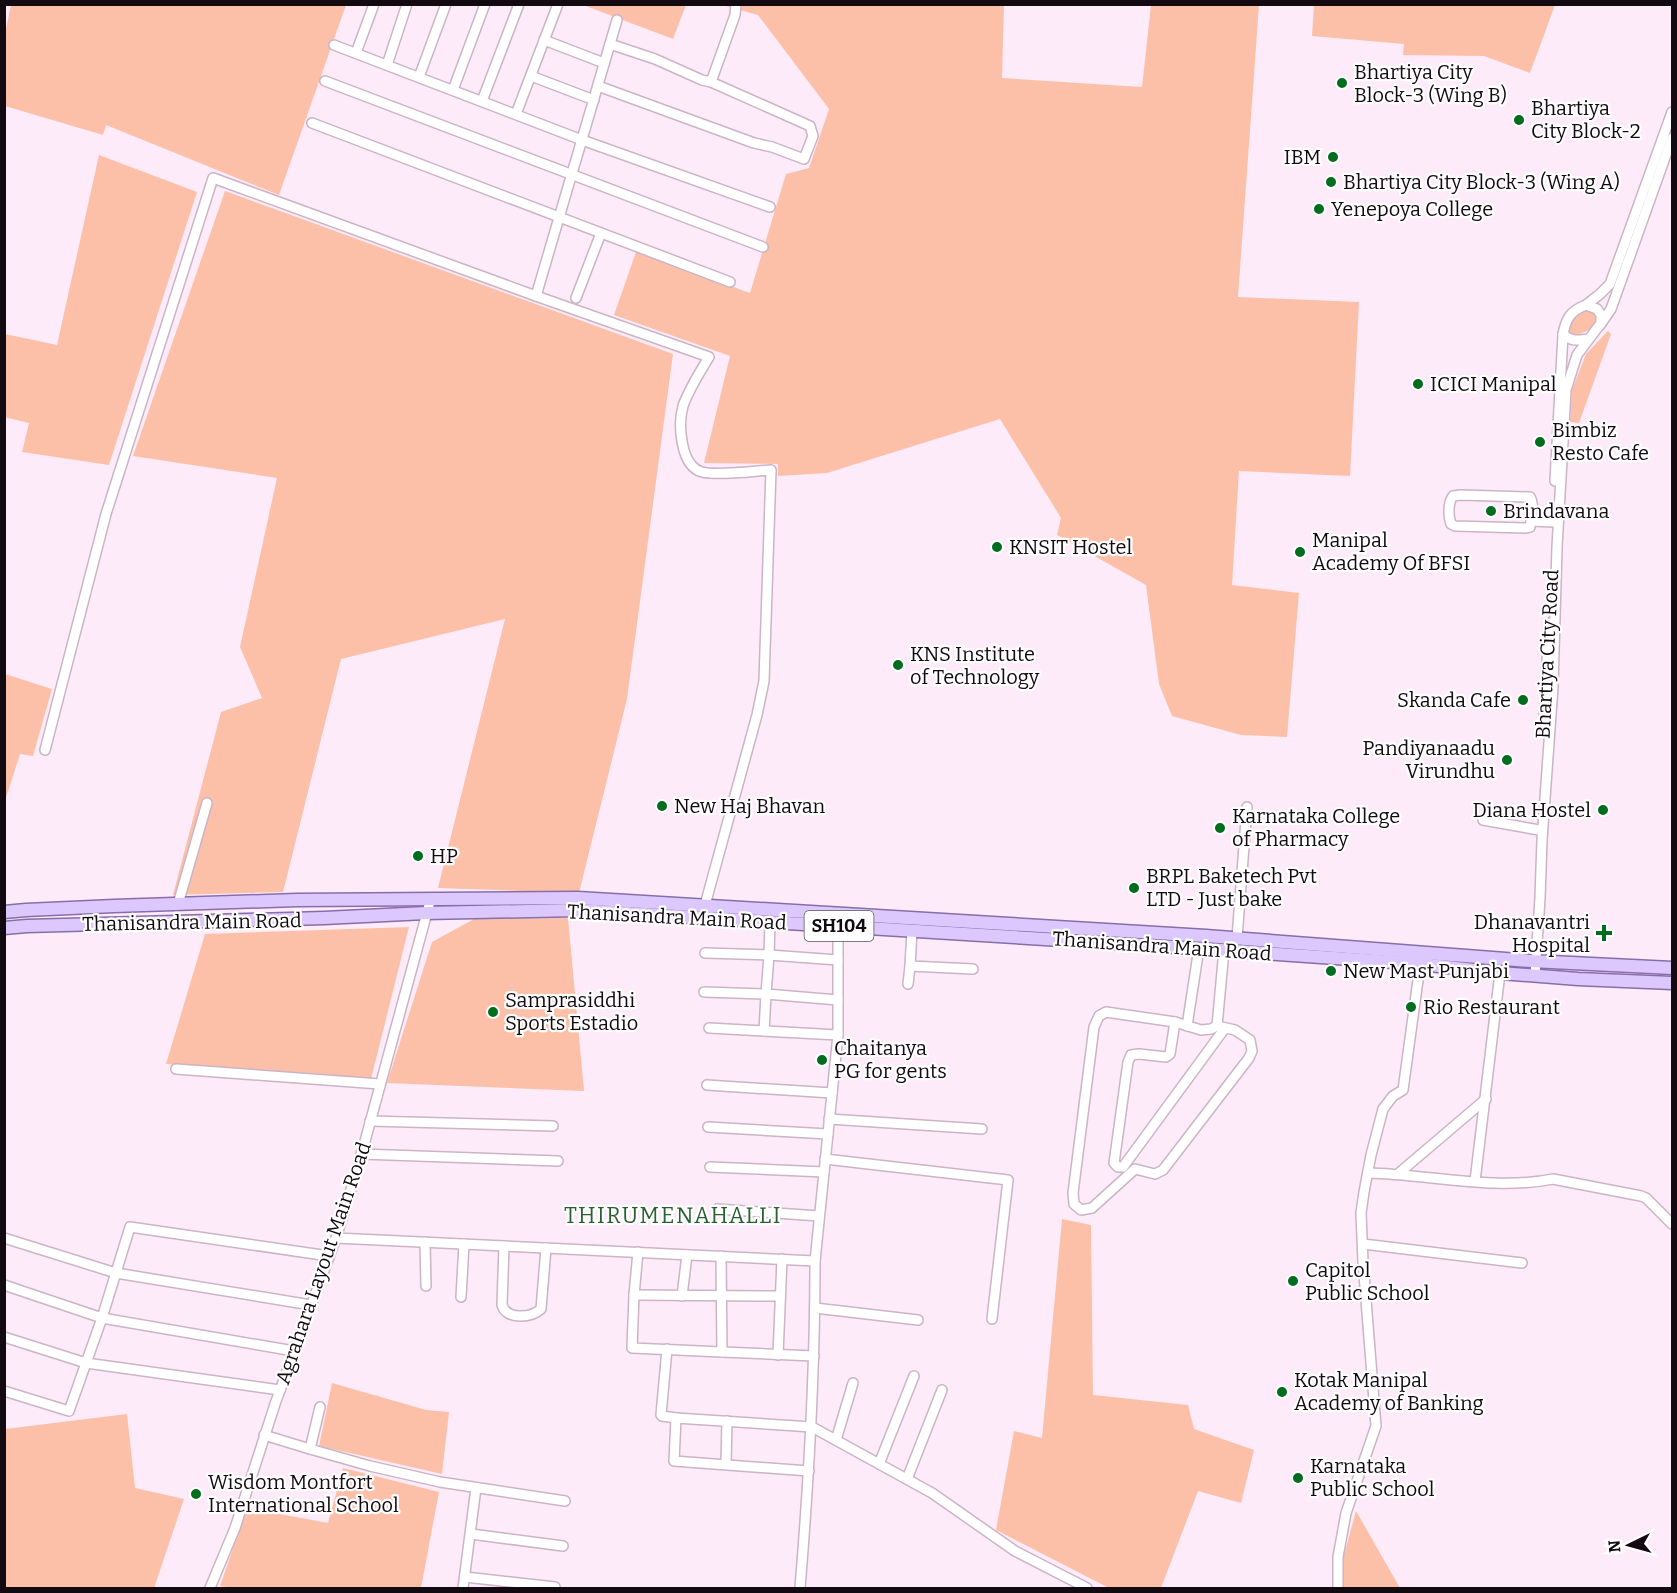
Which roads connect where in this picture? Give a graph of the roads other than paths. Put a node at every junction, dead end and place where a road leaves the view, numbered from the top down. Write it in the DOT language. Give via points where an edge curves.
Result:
graph roads {
  1 [pos="374,4"];
  2 [pos="407,4"];
  3 [pos="447,4"];
  4 [pos="485,4"];
  5 [pos="519,4"];
  6 [pos="558,4"];
  7 [pos="736,4"];
  8 [pos="617,20"];
  9 [pos="544,40"];
  10 [pos="610,44"];
  11 [pos="334,45"];
  12 [pos="356,54"];
  13 [pos="604,63"];
  14 [pos="387,65"];
  15 [pos="531,76"];
  16 [pos="419,77"];
  17 [pos="326,81"];
  18 [pos="711,82"];
  19 [pos="598,86"];
  20 [pos="453,90"];
  21 [pos="594,100"];
  22 [pos="482,101"];
  23 [pos="1672,112"];
  24 [pos="516,114"];
  25 [pos="312,123"];
  26 [pos="1672,138"];
  27 [pos="582,140"];
  28 [pos="572,174"];
  29 [pos="770,207"];
  30 [pos="559,217"];
  31 [pos="601,233"];
  32 [pos="763,247"];
  33 [pos="730,282"];
  34 [pos="536,296"];
  35 [pos="576,298"];
  36 [pos="1586,305"];
  37 [pos="1599,327"];
  38 [pos="1563,334"];
  39 [pos="1588,339"];
  40 [pos="1531,521"];
  41 [pos="1553,522"];
  42 [pos="1549,687"];
  43 [pos="45,750"];
  44 [pos="1543,785"];
  45 [pos="207,803"];
  46 [pos="1247,807"];
  47 [pos="1482,820"];
  48 [pos="1539,830"];
  49 [pos="431,898"];
  50 [pos="178,904"];
  51 [pos="705,905"];
  52 [pos="4,912"];
  53 [pos="426,913"];
  54 [pos="839,920"];
  55 [pos="770,922"];
  56 [pos="4,928"];
  57 [pos="912,931"];
  58 [pos="1237,938"];
  59 [pos="1199,948"];
  60 [pos="1224,950"];
  61 [pos="705,953"];
  62 [pos="769,955"];
  63 [pos="1421,959"];
  64 [pos="838,960"];
  65 [pos="1534,961"];
  66 [pos="910,966"];
  67 [pos="1672,968"];
  68 [pos="973,969"];
  69 [pos="1500,973"];
  70 [pos="1533,975"];
  71 [pos="1672,983"];
  72 [pos="908,984"];
  73 [pos="704,992"];
  74 [pos="766,994"];
  75 [pos="838,1000"];
  76 [pos="1175,1022"];
  77 [pos="1187,1026"];
  78 [pos="1221,1027"];
  79 [pos="708,1028"];
  80 [pos="764,1031"];
  81 [pos="838,1035"];
  82 [pos="176,1070"];
  83 [pos="380,1084"];
  84 [pos="707,1085"];
  85 [pos="832,1094"];
  86 [pos="1486,1099"];
  87 [pos="829,1119"];
  88 [pos="370,1120"];
  89 [pos="553,1126"];
  90 [pos="708,1126"];
  91 [pos="982,1129"];
  92 [pos="828,1134"];
  93 [pos="361,1154"];
  94 [pos="825,1159"];
  95 [pos="558,1161"];
  96 [pos="710,1167"];
  97 [pos="824,1172"];
  98 [pos="1368,1173"];
  99 [pos="1399,1173"];
  100 [pos="1474,1181"];
  101 [pos="717,1209"];
  102 [pos="819,1216"];
  103 [pos="1672,1224"];
  104 [pos="4,1238"];
  105 [pos="336,1238"];
  106 [pos="425,1242"];
  107 [pos="464,1244"];
  108 [pos="1363,1244"];
  109 [pos="504,1246"];
  110 [pos="546,1248"];
  111 [pos="638,1252"];
  112 [pos="687,1254"];
  113 [pos="329,1256"];
  114 [pos="721,1256"];
  115 [pos="782,1259"];
  116 [pos="815,1260"];
  117 [pos="1522,1263"];
  118 [pos="116,1273"];
  119 [pos="4,1285"];
  120 [pos="426,1286"];
  121 [pos="634,1295"];
  122 [pos="682,1296"];
  123 [pos="722,1296"];
  124 [pos="780,1296"];
  125 [pos="461,1297"];
  126 [pos="311,1305"];
  127 [pos="815,1308"];
  128 [pos="102,1318"];
  129 [pos="992,1319"];
  130 [pos="918,1320"];
  131 [pos="4,1337"];
  132 [pos="667,1349"];
  133 [pos="294,1351"];
  134 [pos="722,1352"];
  135 [pos="778,1355"];
  136 [pos="814,1356"];
  137 [pos="86,1363"];
  138 [pos="914,1376"];
  139 [pos="853,1383"];
  140 [pos="279,1390"];
  141 [pos="942,1390"];
  142 [pos="4,1391"];
  143 [pos="320,1407"];
  144 [pos="676,1418"];
  145 [pos="728,1421"];
  146 [pos="812,1427"];
  147 [pos="264,1435"];
  148 [pos="836,1440"];
  149 [pos="310,1449"];
  150 [pos="726,1464"];
  151 [pos="879,1464"];
  152 [pos="809,1471"];
  153 [pos="907,1479"];
  154 [pos="476,1488"];
  155 [pos="565,1501"];
  156 [pos="471,1534"];
  157 [pos="563,1546"];
  158 [pos="465,1577"];
  159 [pos="555,1587"];
  160 [pos="210,1588"];
  161 [pos="463,1588"];
  162 [pos="800,1588"];
  163 [pos="1087,1588"];
  164 [pos="1338,1588"];
  1 -- 12 [label="street"];
  2 -- 14 [label="street"];
  3 -- 16 [label="street"];
  4 -- 20 [label="street"];
  5 -- 22 [label="street"];
  6 -- 9 [label="street"];
  7 -- 18 [label="street"];
  8 -- 10 [label="street"];
  9 -- 13 [label="street"];
  9 -- 15 [label="street"];
  10 -- 13 [label="street"];
  10 -- 18 [label="street"];
  11 -- 12 [label="street"];
  12 -- 14 [label="street"];
  13 -- 19 [label="street"];
  14 -- 16 [label="street"];
  15 -- 21 [label="street"];
  15 -- 24 [label="street"];
  16 -- 20 [label="street"];
  17 -- 28 [label="street"];
  18 -- 19 [label="street" via="810,126 813,136 804,159"];
  19 -- 21 [label="street"];
  20 -- 22 [label="street"];
  21 -- 27 [label="street"];
  22 -- 24 [label="street"];
  23 -- 36 [label="street, Bhartiya City Road" via="1610,284"];
  24 -- 27 [label="street"];
  25 -- 30 [label="street"];
  26 -- 37 [label="street, Bhartiya City Road" via="1611,309"];
  27 -- 28 [label="street"];
  27 -- 29 [label="street"];
  28 -- 30 [label="street"];
  28 -- 32 [label="street"];
  30 -- 31 [label="street"];
  30 -- 34 [label="street"];
  31 -- 33 [label="street"];
  31 -- 35 [label="street"];
  34 -- 43 [label="street" via="213,178 106,514"];
  34 -- 51 [label="street" via="709,357 683,407 686,458 702,472 771,470 764,681"];
  36 -- 37 [label="street" via="1599,312"];
  36 -- 38 [label="street, Bhartiya City Road" via="1571,313"];
  37 -- 39 [label="street, Bhartiya City Road"];
  38 -- 39 [label="street" via="1574,340"];
  38 -- 41 [label="street, Bhartiya City Road"];
  39 -- 42 [label="street, Bhartiya City Road" via="1577,355 1566,390"];
  40 -- 40 [label="street" via="1530,497 1461,495 1450,501 1449,520 1455,526 1525,528"];
  40 -- 41 [label="street"];
  41 -- 42 [label="street, Bhartiya City Road"];
  42 -- 44 [label="street, Bhartiya City Road"];
  44 -- 48 [label="street, Bhartiya City Road"];
  44 -- 65 [label="street, Bhartiya City Road"];
  45 -- 50 [label="street"];
  46 -- 58 [label="street"];
  47 -- 48 [label="street"];
  48 -- 65 [label="street, Bhartiya City Road"];
  49 -- 50 [label="main road, Thanisandra Main Road / SH104"];
  49 -- 51 [label="main road, Thanisandra Main Road / SH104" via="578,898"];
  49 -- 53 [label="street, Agrahara Layout Main Road"];
  50 -- 52 [label="main road, Thanisandra Main Road / SH104"];
  51 -- 54 [label="main road, Thanisandra Main Road / SH104"];
  53 -- 55 [label="main road, Thanisandra Main Road / SH104" via="578,910"];
  53 -- 56 [label="main road, Thanisandra Main Road / SH104"];
  53 -- 83 [label="street, Agrahara Layout Main Road"];
  54 -- 55 [label="main road, Thanisandra Main Road / SH104"];
  54 -- 57 [label="main road, Thanisandra Main Road / SH104"];
  54 -- 58 [label="main road, Thanisandra Main Road / SH104"];
  54 -- 64 [label="street"];
  55 -- 62 [label="street"];
  57 -- 59 [label="main road, Thanisandra Main Road / SH104"];
  57 -- 66 [label="street"];
  58 -- 63 [label="main road, Thanisandra Main Road / SH104"];
  59 -- 60 [label="main road, Thanisandra Main Road / SH104"];
  59 -- 77 [label="street"];
  60 -- 63 [label="main road, Thanisandra Main Road / SH104"];
  60 -- 78 [label="street"];
  61 -- 62 [label="street"];
  62 -- 64 [label="street"];
  62 -- 74 [label="street"];
  63 -- 65 [label="main road, Thanisandra Main Road / SH104"];
  63 -- 69 [label="main road, Thanisandra Main Road / SH104"];
  63 -- 98 [label="street" via="1403,1090 1383,1109"];
  64 -- 75 [label="street"];
  65 -- 67 [label="main road, Thanisandra Main Road / SH104"];
  65 -- 70 [label="street"];
  66 -- 68 [label="street"];
  66 -- 72 [label="street"];
  69 -- 70 [label="main road, Thanisandra Main Road / SH104"];
  69 -- 86 [label="street"];
  70 -- 71 [label="main road, Thanisandra Main Road / SH104"];
  73 -- 74 [label="street"];
  74 -- 75 [label="street"];
  74 -- 80 [label="street"];
  75 -- 81 [label="street"];
  76 -- 77 [label="street"];
  76 -- 78 [label="street" via="1170,1054 1131,1055 1128,1062 1114,1156 1119,1167 1123,1167"];
  76 -- 78 [label="street" via="1106,1012 1099,1016 1094,1027 1073,1193 1074,1204 1081,1210 1092,1208 1135,1169 1155,1174 1163,1170 1249,1058 1250,1040"];
  77 -- 78 [label="street" via="1201,1030"];
  79 -- 80 [label="street"];
  80 -- 81 [label="street"];
  81 -- 85 [label="street"];
  82 -- 83 [label="street"];
  83 -- 88 [label="street, Agrahara Layout Main Road"];
  84 -- 85 [label="street"];
  85 -- 87 [label="street"];
  86 -- 99 [label="street"];
  86 -- 100 [label="street"];
  87 -- 91 [label="street"];
  87 -- 92 [label="street"];
  88 -- 89 [label="street"];
  88 -- 93 [label="street, Agrahara Layout Main Road"];
  90 -- 92 [label="street"];
  92 -- 94 [label="street"];
  93 -- 95 [label="street"];
  93 -- 105 [label="street, Agrahara Layout Main Road"];
  94 -- 97 [label="street"];
  94 -- 129 [label="street" via="1008,1180"];
  96 -- 97 [label="street"];
  97 -- 102 [label="street"];
  98 -- 99 [label="street"];
  98 -- 108 [label="street" via="1362,1213"];
  99 -- 100 [label="street"];
  100 -- 103 [label="street" via="1532,1183 1552,1179 1635,1195 1646,1198"];
  101 -- 102 [label="street"];
  102 -- 116 [label="street"];
  104 -- 118 [label="street"];
  105 -- 106 [label="street"];
  105 -- 113 [label="street, Agrahara Layout Main Road"];
  106 -- 107 [label="street"];
  106 -- 120 [label="street"];
  107 -- 109 [label="street"];
  107 -- 125 [label="street"];
  108 -- 117 [label="street"];
  108 -- 164 [label="street" via="1376,1426 1346,1513 1338,1557"];
  109 -- 110 [label="street"];
  109 -- 110 [label="street" via="503,1310 529,1316 541,1309"];
  110 -- 111 [label="street"];
  111 -- 112 [label="street"];
  111 -- 121 [label="street"];
  112 -- 114 [label="street"];
  112 -- 122 [label="street"];
  113 -- 118 [label="street" via="130,1227"];
  113 -- 126 [label="street, Agrahara Layout Main Road"];
  114 -- 115 [label="street"];
  114 -- 123 [label="street"];
  115 -- 116 [label="street"];
  115 -- 124 [label="street"];
  116 -- 127 [label="street"];
  118 -- 126 [label="street"];
  118 -- 128 [label="street"];
  119 -- 128 [label="street"];
  121 -- 122 [label="street"];
  121 -- 132 [label="street" via="632,1348"];
  122 -- 123 [label="street"];
  123 -- 124 [label="street"];
  123 -- 134 [label="street"];
  124 -- 135 [label="street"];
  126 -- 133 [label="street, Agrahara Layout Main Road"];
  127 -- 130 [label="street"];
  127 -- 136 [label="street"];
  128 -- 133 [label="street"];
  128 -- 137 [label="street"];
  131 -- 137 [label="street"];
  132 -- 134 [label="street"];
  132 -- 144 [label="street" via="661,1414"];
  133 -- 140 [label="street, Agrahara Layout Main Road"];
  134 -- 135 [label="street"];
  135 -- 136 [label="street"];
  136 -- 146 [label="street"];
  137 -- 140 [label="street"];
  137 -- 142 [label="street" via="69,1411"];
  138 -- 151 [label="street"];
  139 -- 148 [label="street"];
  140 -- 147 [label="street, Agrahara Layout Main Road"];
  141 -- 153 [label="street"];
  143 -- 149 [label="street"];
  144 -- 145 [label="street"];
  144 -- 150 [label="street" via="675,1461"];
  145 -- 146 [label="street"];
  145 -- 150 [label="street"];
  146 -- 148 [label="street"];
  146 -- 152 [label="street"];
  147 -- 149 [label="street"];
  147 -- 160 [label="street, Agrahara Layout Main Road" via="235,1528"];
  148 -- 151 [label="street"];
  149 -- 154 [label="street"];
  150 -- 152 [label="street"];
  151 -- 153 [label="street"];
  152 -- 162 [label="street"];
  153 -- 163 [label="street" via="1015,1551"];
  154 -- 155 [label="street"];
  154 -- 156 [label="street"];
  156 -- 157 [label="street"];
  156 -- 158 [label="street"];
  158 -- 159 [label="street"];
  158 -- 161 [label="street"];
}
